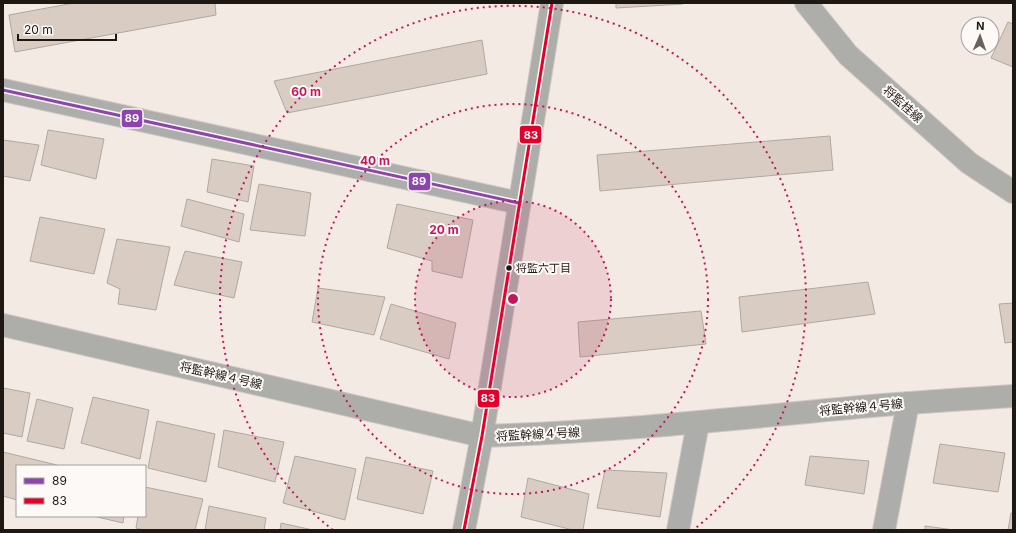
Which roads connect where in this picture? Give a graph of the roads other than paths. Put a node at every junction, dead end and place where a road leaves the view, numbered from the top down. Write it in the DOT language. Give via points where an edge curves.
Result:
graph roads {
  1 [pos="552,3"];
  2 [pos="806,3"];
  3 [pos="3,90"];
  4 [pos="1013,192"];
  5 [pos="519,203"];
  6 [pos="3,325"];
  7 [pos="1013,396"];
  8 [pos="908,403"];
  9 [pos="698,423"];
  10 [pos="482,436"];
  11 [pos="464,530"];
  12 [pos="678,530"];
  13 [pos="884,530"];
  1 -- 5 [label="street"];
  2 -- 4 [label="street, 将監桂線" via="848,55 969,163"];
  3 -- 5 [label="street"];
  5 -- 10 [label="street"];
  6 -- 10 [label="street, 将監幹線４号線"];
  7 -- 8 [label="street, 将監幹線４号線"];
  8 -- 9 [label="street, 将監幹線４号線"];
  8 -- 13 [label="street"];
  9 -- 10 [label="street, 将監幹線４号線" via="550,434"];
  9 -- 12 [label="street"];
  10 -- 11 [label="street"];
}
